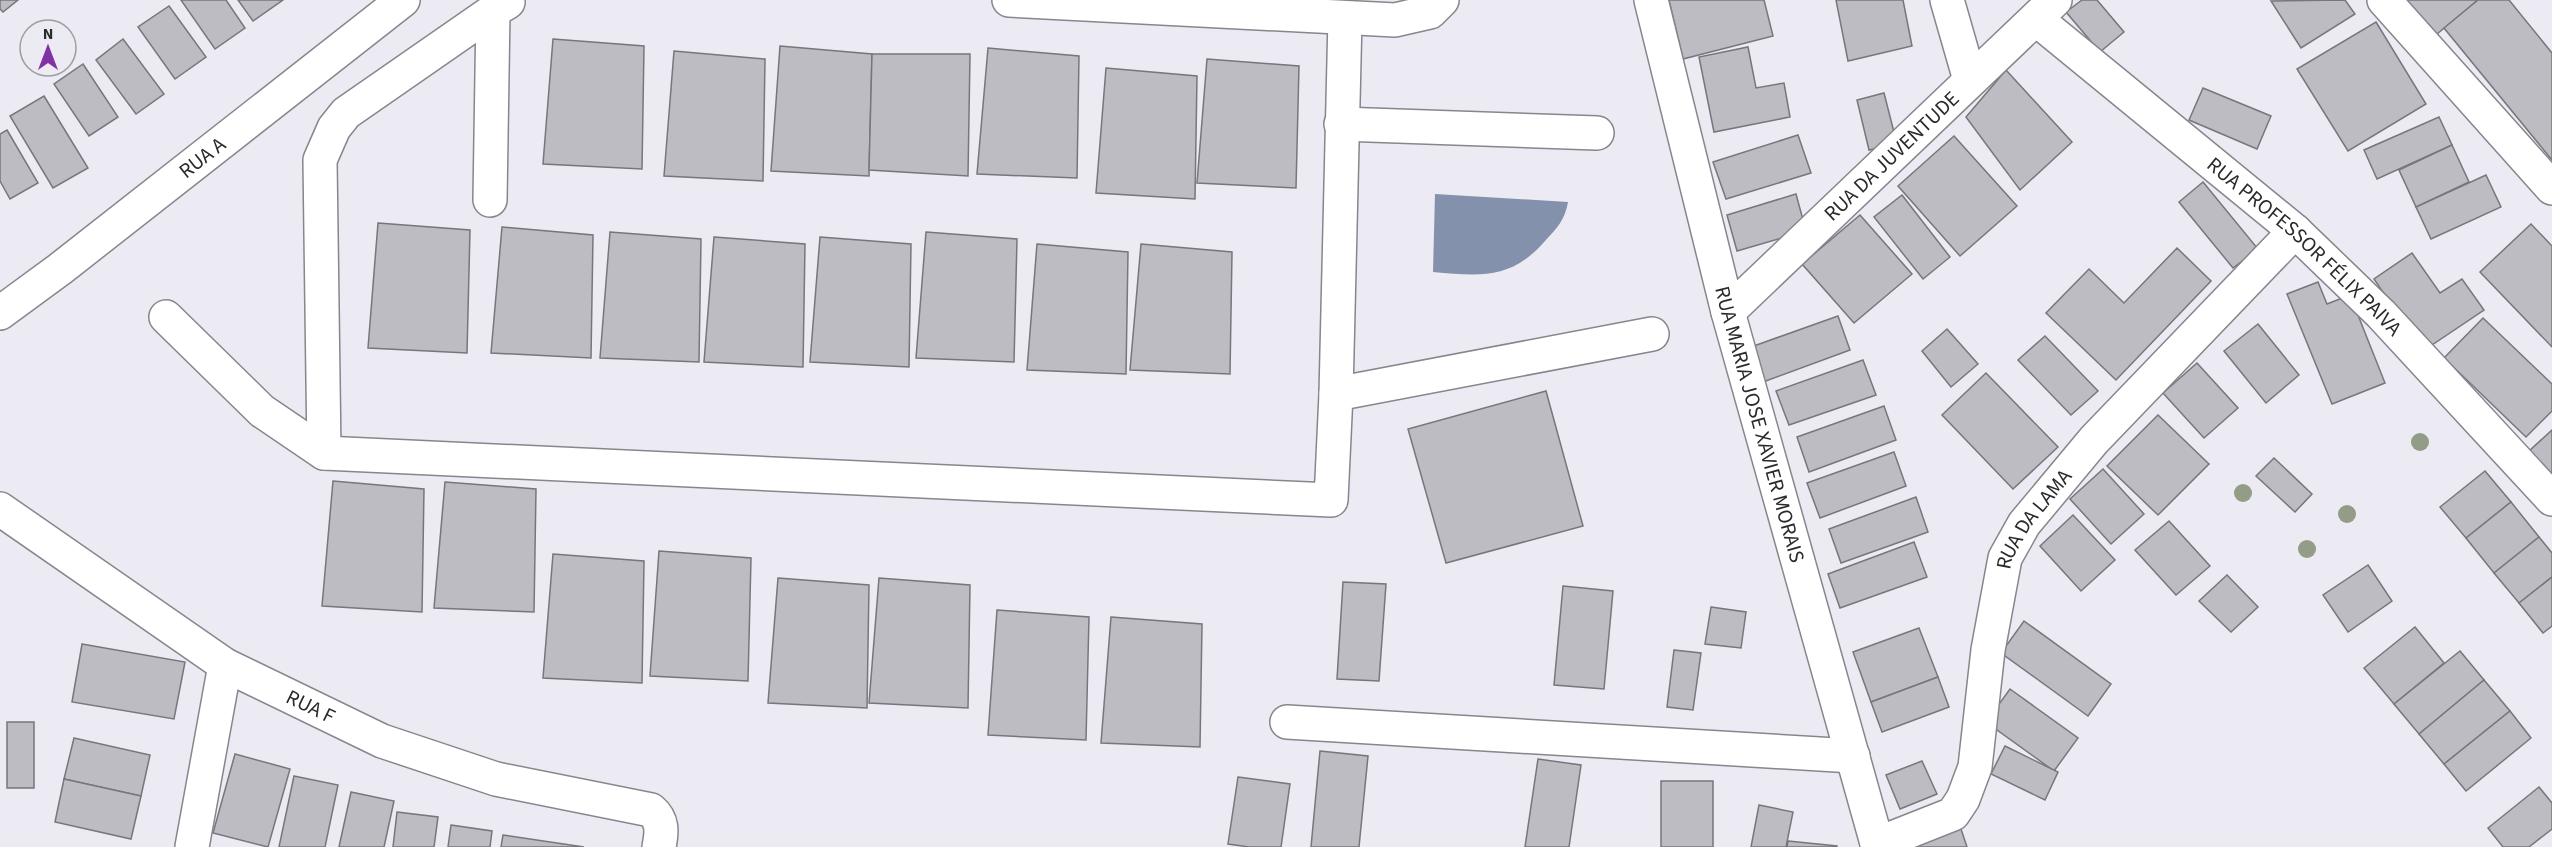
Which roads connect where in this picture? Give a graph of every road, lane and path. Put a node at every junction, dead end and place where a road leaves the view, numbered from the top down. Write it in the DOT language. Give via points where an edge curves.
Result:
graph roads {
  1 [pos="403,0"];
  2 [pos="1009,0"];
  3 [pos="1442,0"];
  4 [pos="1651,0"];
  5 [pos="1947,0"];
  6 [pos="2384,0"];
  7 [pos="502,6"];
  8 [pos="2046,10"];
  9 [pos="1345,18"];
  10 [pos="1970,80"];
  11 [pos="1341,124"];
  12 [pos="1597,133"];
  13 [pos="2552,188"];
  14 [pos="490,200"];
  15 [pos="2295,231"];
  16 [pos="1728,312"];
  17 [pos="0,313"];
  18 [pos="166,317"];
  19 [pos="1652,333"];
  20 [pos="1336,394"];
  21 [pos="324,453"];
  22 [pos="2552,499"];
  23 [pos="0,509"];
  24 [pos="225,665"];
  25 [pos="1287,722"];
  26 [pos="1853,756"];
  27 [pos="659,832"];
  28 [pos="1878,845"];
  29 [pos="192,847"];
  1 -- 17 [label="street, RUA A"];
  2 -- 9 [label="street"];
  3 -- 9 [label="street" via="1430,12 1395,20"];
  4 -- 16 [label="street, RUA MARIA JOSE XAVIER MORAIS"];
  5 -- 10 [label="street"];
  6 -- 13 [label="street"];
  7 -- 14 [label="street"];
  7 -- 21 [label="street" via="346,112 320,160"];
  8 -- 10 [label="street, RUA DA JUVENTUDE"];
  8 -- 15 [label="street, RUA PROFESSOR FÉLIX PAIVA"];
  9 -- 11 [label="street"];
  10 -- 16 [label="street, RUA DA JUVENTUDE"];
  11 -- 12 [label="street"];
  11 -- 20 [label="street"];
  15 -- 22 [label="street, RUA PROFESSOR FÉLIX PAIVA" via="2381,314"];
  15 -- 28 [label="street, RUA DA LAMA" via="2094,440 2024,524 2005,558 1988,650 1975,767 1963,799 1953,814"];
  16 -- 26 [label="street, RUA MARIA JOSE XAVIER MORAIS"];
  18 -- 21 [label="street" via="262,411"];
  19 -- 20 [label="street"];
  20 -- 21 [label="street" via="1330,500"];
  23 -- 24 [label="street, RUA F"];
  24 -- 27 [label="street, RUA F" via="382,741 441,763 496,779 651,810"];
  24 -- 29 [label="street"];
  25 -- 26 [label="street"];
  26 -- 28 [label="street, RUA MARIA JOSE XAVIER MORAIS"];
}
